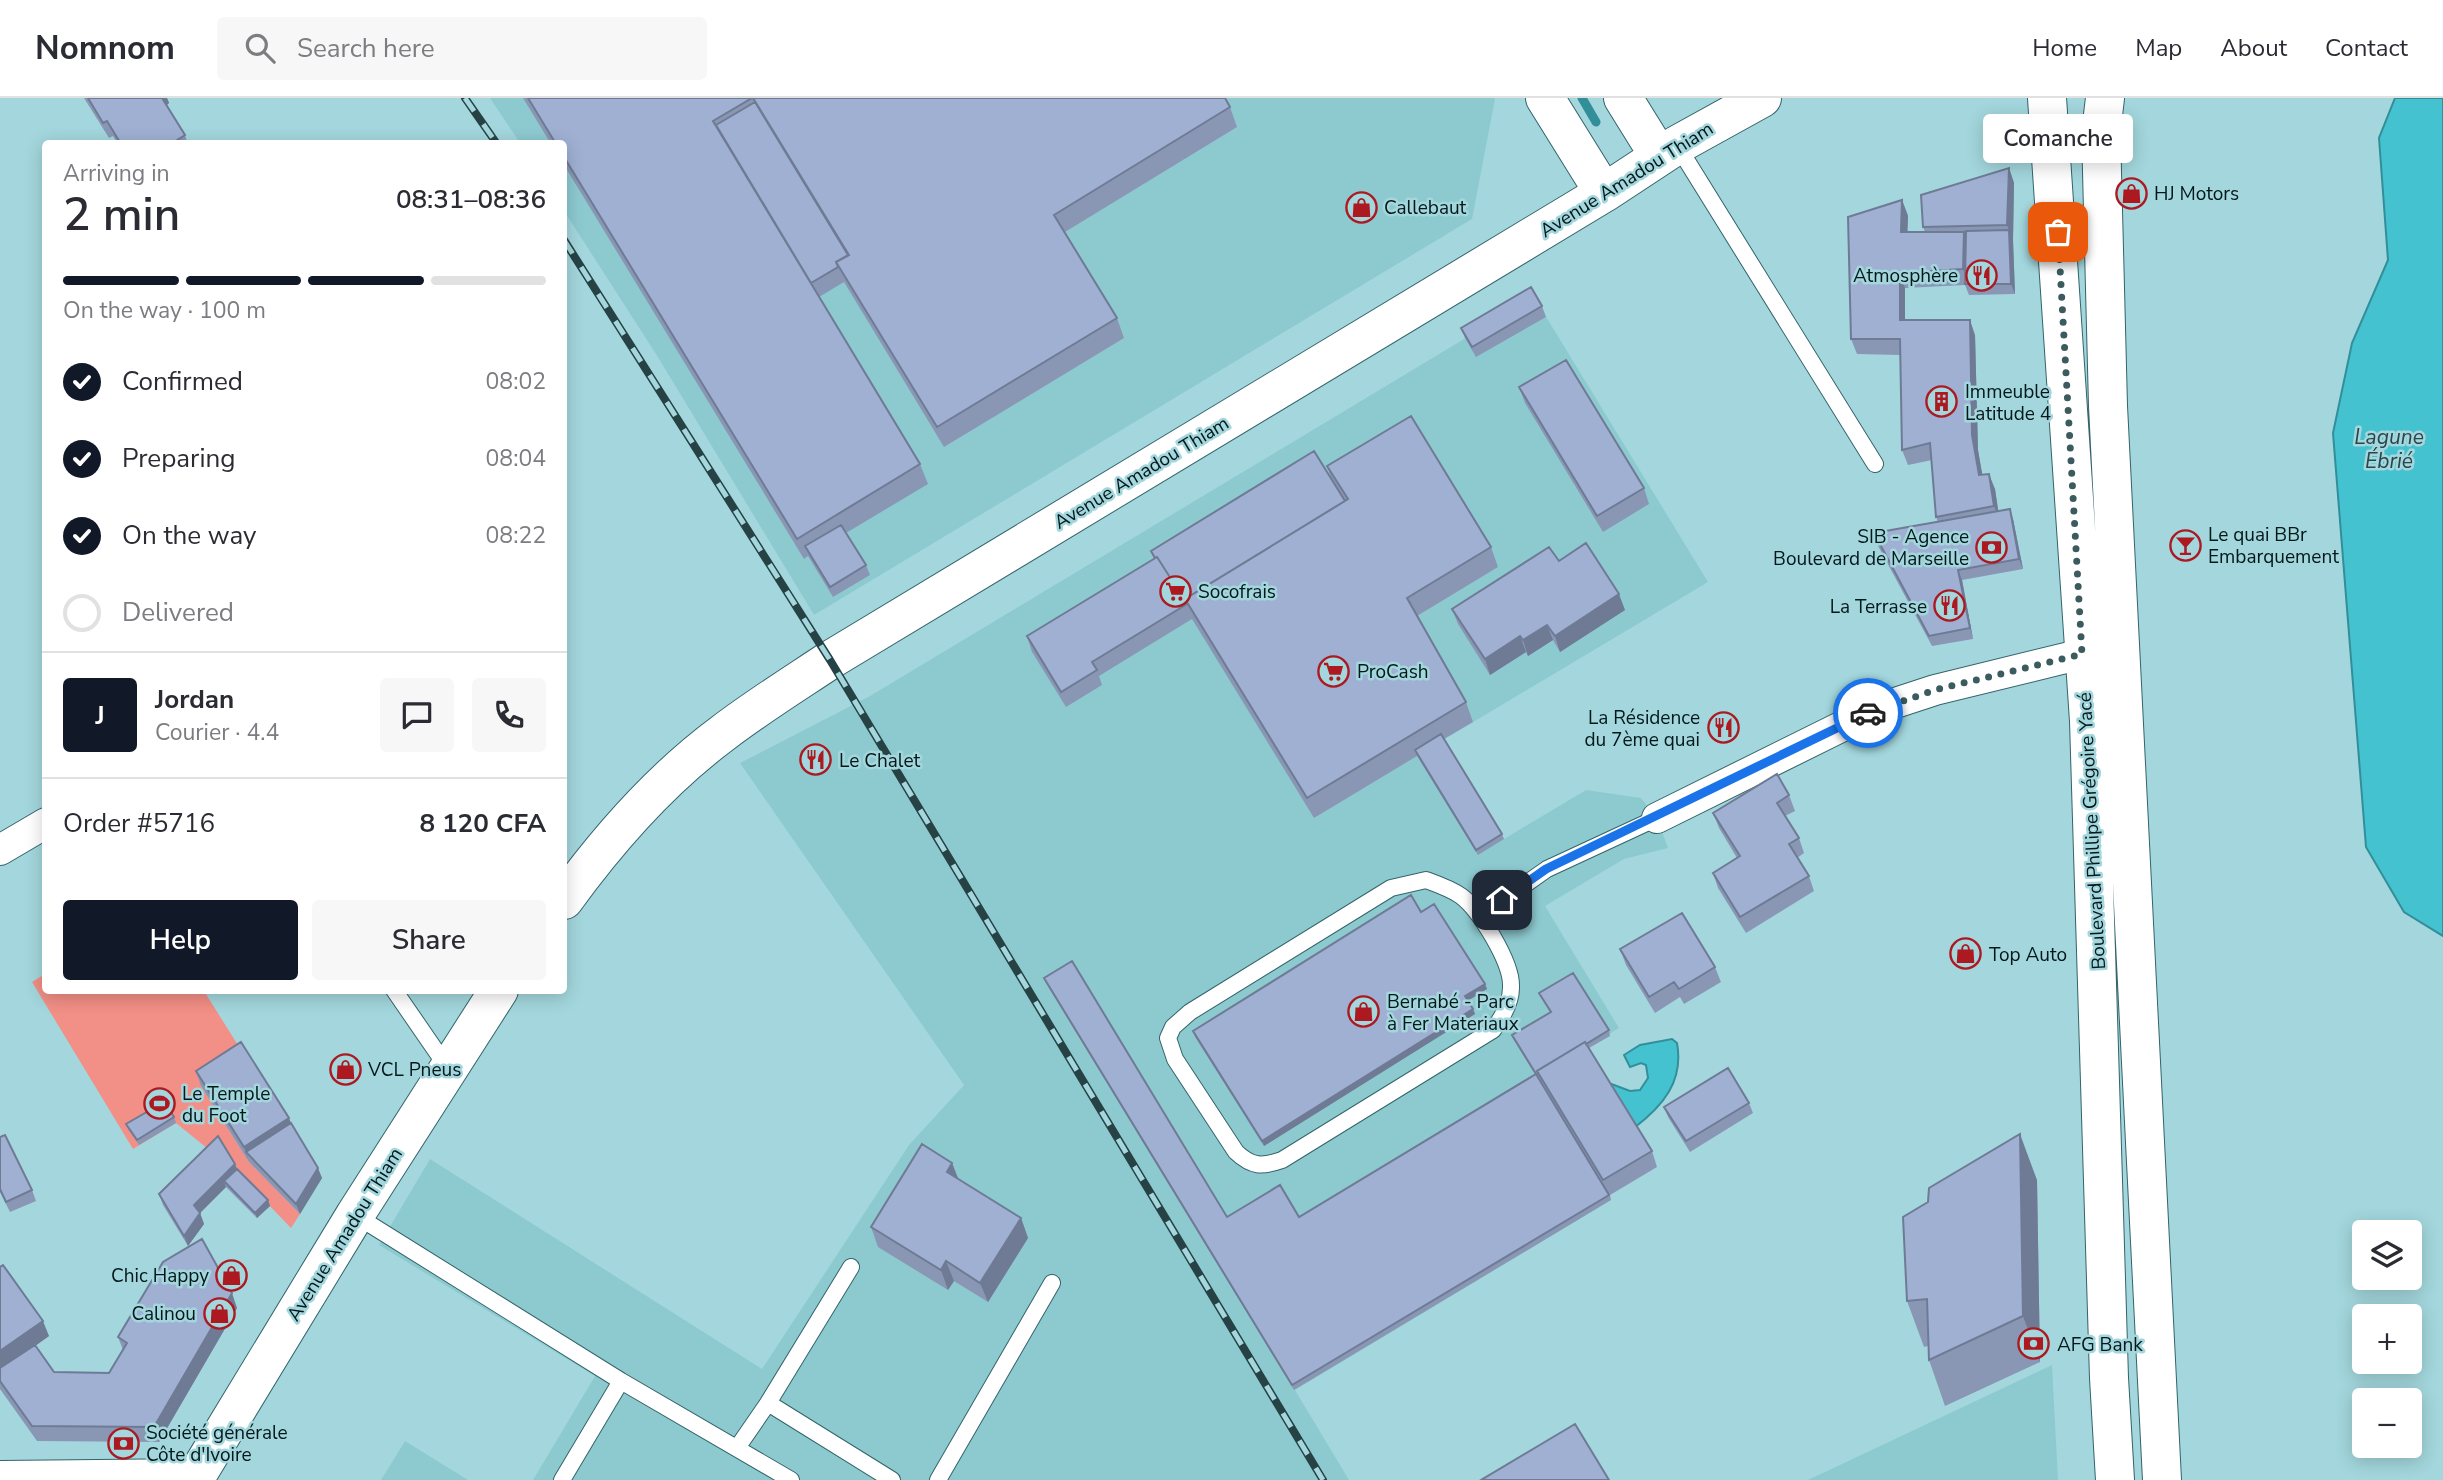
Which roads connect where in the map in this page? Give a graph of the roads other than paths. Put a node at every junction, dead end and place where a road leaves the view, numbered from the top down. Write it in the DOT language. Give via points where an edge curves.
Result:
graph roads {
  1 [pos="1545,98"];
  2 [pos="1623,98"];
  3 [pos="1762,98"];
  4 [pos="2047,98"];
  5 [pos="2105,98"];
  6 [pos="1668,151"];
  7 [pos="1604,193"];
  8 [pos="1875,464"];
  9 [pos="2082,654"];
  10 [pos="1657,818"];
  11 [pos="42,825"];
  12 [pos="0,850"];
  13 [pos="567,896"];
  14 [pos="1480,916"];
  15 [pos="397,994"];
  16 [pos="496,994"];
  17 [pos="449,1069"];
  18 [pos="355,1215"];
  19 [pos="851,1267"];
  20 [pos="1052,1283"];
  21 [pos="621,1381"];
  22 [pos="768,1403"];
  23 [pos="737,1448"];
  24 [pos="0,1476"];
  25 [pos="196,1477"];
  26 [pos="562,1480"];
  27 [pos="791,1480"];
  28 [pos="892,1480"];
  29 [pos="938,1480"];
  30 [pos="2115,1480"];
  31 [pos="2162,1480"];
  1 -- 7 [label="main road"];
  2 -- 6 [label="main road"];
  3 -- 6 [label="main road, Avenue Amadou Thiam"];
  4 -- 9 [label="main road, Boulevard Phillipe Grégoire Yacé"];
  5 -- 31 [label="main road, Boulevard Phillipe Grégoire Yacé" via="2101,132 2108,406"];
  6 -- 7 [label="main road, Avenue Amadou Thiam"];
  6 -- 8 [label="lane"];
  7 -- 13 [label="main road, Avenue Amadou Thiam" via="797,682 721,734 658,789 615,833"];
  9 -- 10 [label="street" via="1877,709"];
  9 -- 30 [label="main road, Boulevard Phillipe Grégoire Yacé" via="2089,721"];
  10 -- 14 [label="lane" via="1546,869"];
  11 -- 12 [label="street"];
  14 -- 14 [label="lane" via="1461,896 1426,880 1391,888 1190,1012 1173,1027 1168,1038 1175,1059 1236,1153 1250,1164 1265,1166 1282,1160 1493,1030 1512,988 1510,973"];
  15 -- 17 [label="lane"];
  16 -- 17 [label="main road, Avenue Amadou Thiam"];
  17 -- 18 [label="main road, Avenue Amadou Thiam"];
  18 -- 21 [label="lane"];
  18 -- 25 [label="main road, Avenue Amadou Thiam"];
  19 -- 22 [label="lane"];
  20 -- 29 [label="lane"];
  21 -- 23 [label="lane"];
  21 -- 26 [label="lane"];
  22 -- 23 [label="lane"];
  22 -- 28 [label="lane"];
  23 -- 27 [label="lane"];
  24 -- 25 [label="street"];
}
